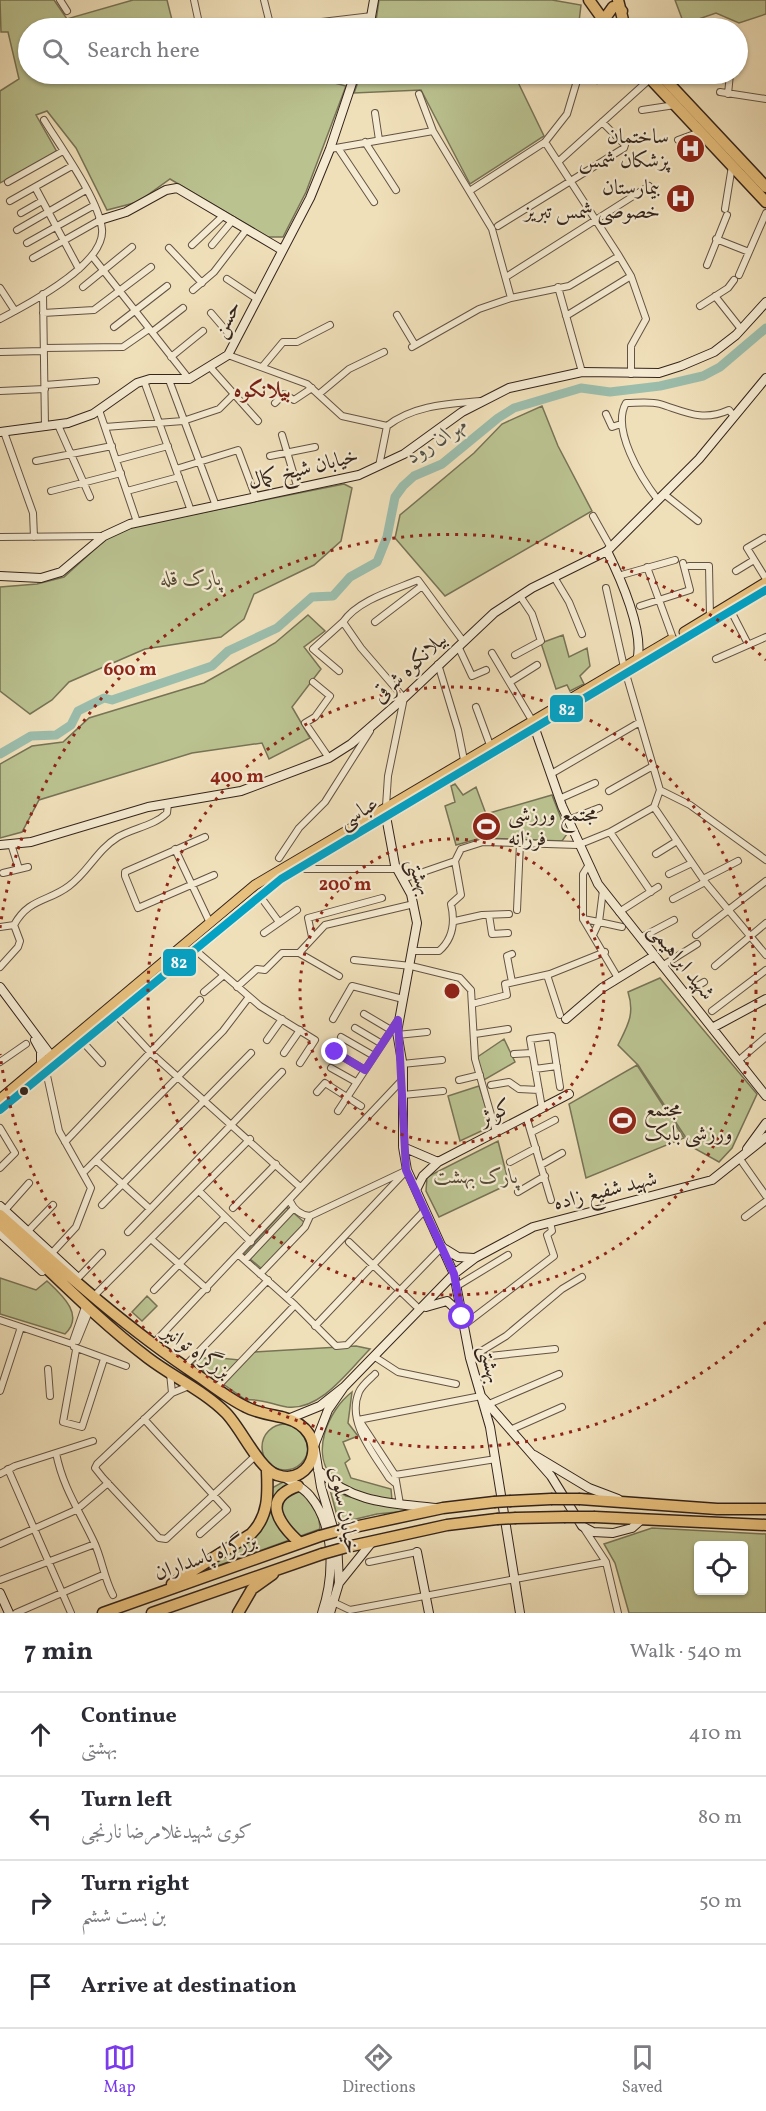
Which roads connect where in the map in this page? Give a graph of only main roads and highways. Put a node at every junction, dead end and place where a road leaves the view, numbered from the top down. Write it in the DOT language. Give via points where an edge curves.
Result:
graph roads {
  1 [pos="374,0"];
  2 [pos="589,0"];
  3 [pos="620,5"];
  4 [pos="372,18"];
  5 [pos="599,18"];
  6 [pos="608,18"];
  7 [pos="352,84"];
  8 [pos="659,84"];
  9 [pos="661,84"];
  10 [pos="766,187"];
  11 [pos="766,202"];
  12 [pos="100,220"];
  13 [pos="282,250"];
  14 [pos="766,302"];
  15 [pos="766,378"];
  16 [pos="2,432"];
  17 [pos="609,549"];
  18 [pos="0,576"];
  19 [pos="766,580"];
  20 [pos="766,590"];
  21 [pos="710,619"];
  22 [pos="639,640"];
  23 [pos="658,651"];
  24 [pos="636,664"];
  25 [pos="533,723"];
  26 [pos="465,764"];
  27 [pos="386,806"];
  28 [pos="385,816"];
  29 [pos="0,845"];
  30 [pos="654,956"];
  31 [pos="0,987"];
  32 [pos="766,999"];
  33 [pos="563,1017"];
  34 [pos="23,1019"];
  35 [pos="712,1028"];
  36 [pos="53,1059"];
  37 [pos="43,1068"];
  38 [pos="765,1091"];
  39 [pos="568,1094"];
  40 [pos="0,1098"];
  41 [pos="0,1110"];
  42 [pos="766,1123"];
  43 [pos="766,1137"];
  44 [pos="403,1147"];
  45 [pos="741,1158"];
  46 [pos="438,1162"];
  47 [pos="416,1190"];
  48 [pos="2,1210"];
  49 [pos="0,1224"];
  50 [pos="0,1233"];
  51 [pos="444,1246"];
  52 [pos="475,1257"];
  53 [pos="61,1274"];
  54 [pos="454,1274"];
  55 [pos="457,1286"];
  56 [pos="90,1303"];
  57 [pos="419,1308"];
  58 [pos="463,1321"];
  59 [pos="344,1387"];
  60 [pos="481,1396"];
  61 [pos="230,1398"];
  62 [pos="221,1408"];
  63 [pos="288,1419"];
  64 [pos="315,1448"];
  65 [pos="530,1453"];
  66 [pos="318,1470"];
  67 [pos="267,1471"];
  68 [pos="284,1477"];
  69 [pos="298,1486"];
  70 [pos="630,1503"];
  71 [pos="443,1508"];
  72 [pos="766,1509"];
  73 [pos="641,1520"];
  74 [pos="766,1525"];
  75 [pos="372,1542"];
  76 [pos="300,1543"];
  77 [pos="417,1552"];
  78 [pos="283,1566"];
  79 [pos="339,1583"];
  80 [pos="0,1593"];
  81 [pos="156,1594"];
  82 [pos="430,1612"];
  83 [pos="9,1613"];
  84 [pos="103,1613"];
  85 [pos="152,1613"];
  86 [pos="238,1613"];
  87 [pos="322,1613"];
  88 [pos="330,1613"];
  89 [pos="520,1613"];
  1 -- 4 [label="main road"];
  2 -- 5 [label="highway"];
  3 -- 6 [label="highway" via="613,7"];
  7 -- 13 [label="main road, حسن" via="334,148"];
  8 -- 11 [label="highway"];
  9 -- 10 [label="highway"];
  12 -- 13 [label="main road" via="126,212 172,188 189,194"];
  13 -- 16 [label="main road, حسن" via="228,355 210,367 189,379 136,383 99,410 58,425"];
  14 -- 18 [label="main road, خیابان شیخ کمال" via="714,352 697,360 659,373 582,372 509,388 481,401 404,454 358,475 138,522 104,536 61,572 41,578"];
  15 -- 17 [label="main road, بیلانکوه شرقی" via="699,459"];
  17 -- 22 [label="main road"];
  17 -- 29 [label="main road, بیلانکوه شرقی" via="494,613 404,698 329,758 241,791 100,820 31,842"];
  19 -- 21 [label="main road, عباسى"];
  20 -- 21 [label="main road, عباسى"];
  21 -- 23 [label="main road, عباسى"];
  22 -- 23 [label="main road"];
  22 -- 24 [label="main road"];
  23 -- 24 [label="main road, عباسى"];
  24 -- 25 [label="main road, عباسى"];
  25 -- 26 [label="main road, عباسى"];
  25 -- 26 [label="main road, عباسى" via="490,745"];
  25 -- 30 [label="main road, شهید ابراهیمی" via="588,866"];
  26 -- 27 [label="main road, عباسى"];
  26 -- 28 [label="main road, عباسى"];
  27 -- 28 [label="main road, بهشتی"];
  27 -- 36 [label="main road, عباسى" via="255,885"];
  28 -- 36 [label="main road, عباسى" via="260,896 82,1041"];
  28 -- 44 [label="main road, بهشتی" via="397,868 414,904 417,923 411,966 394,1032 402,1064"];
  30 -- 33 [label="main road"];
  30 -- 35 [label="main road, شهید ابراهیمی"];
  31 -- 34 [label="main road"];
  32 -- 35 [label="main road"];
  34 -- 36 [label="main road"];
  34 -- 37 [label="main road" via="41,1051"];
  35 -- 38 [label="main road, شهید ابراهیمی"];
  36 -- 37 [label="main road, عباسى"];
  37 -- 40 [label="main road, عباسى"];
  37 -- 41 [label="main road, عباسى"];
  39 -- 46 [label="main road, کوثر"];
  42 -- 45 [label="main road, شهید شفیع زاده"];
  43 -- 45 [label="main road, شهید شفیع زاده"];
  44 -- 46 [label="main road"];
  44 -- 47 [label="main road, بهشتی" via="406,1170"];
  45 -- 52 [label="main road, شهید شفیع زاده" via="712,1180 550,1222 514,1235"];
  46 -- 47 [label="main road, کوثر" via="423,1176"];
  47 -- 51 [label="main road, بهشتی"];
  48 -- 53 [label="highway"];
  48 -- 56 [label="main road, بزرگراه توانیر" via="78,1278"];
  49 -- 53 [label="highway"];
  50 -- 56 [label="main road, بزرگراه توانیر" via="70,1296"];
  51 -- 52 [label="main road" via="458,1257"];
  51 -- 54 [label="main road, بهشتی"];
  52 -- 54 [label="main road, شهید شفیع زاده"];
  52 -- 55 [label="main road, شهید شفیع زاده" via="461,1272"];
  53 -- 56 [label="highway, بزرگراه توانیر"];
  54 -- 55 [label="main road, بهشتی"];
  54 -- 57 [label="main road, شهید شفیع زاده"];
  55 -- 58 [label="main road, بهشتی"];
  56 -- 61 [label="highway, بزرگراه توانیر"];
  56 -- 62 [label="highway, بزرگراه توانیر" via="142,1353"];
  57 -- 58 [label="main road" via="447,1301"];
  57 -- 59 [label="main road, شهید شفیع زاده"];
  58 -- 60 [label="main road, بهشتی"];
  59 -- 63 [label="main road" via="320,1406"];
  59 -- 64 [label="main road" via="328,1410"];
  60 -- 65 [label="main road"];
  60 -- 89 [label="main road, بهشتی" via="496,1459"];
  61 -- 62 [label="highway" via="224,1400"];
  61 -- 63 [label="highway, بزرگراه توانیر" via="248,1409"];
  62 -- 67 [label="highway, بزرگراه توانیر" via="236,1423"];
  63 -- 64 [label="highway" via="306,1428"];
  64 -- 66 [label="main road, خیابان سلوی"];
  64 -- 68 [label="highway" via="305,1469"];
  65 -- 70 [label="main road" via="589,1488"];
  65 -- 73 [label="main road" via="551,1476 582,1526 594,1532 613,1533 632,1528"];
  66 -- 71 [label="main road" via="348,1493"];
  66 -- 79 [label="main road, خیابان سلوی" via="337,1541"];
  67 -- 68 [label="highway"];
  67 -- 81 [label="highway" via="268,1497 260,1526"];
  68 -- 69 [label="main road, خیابان سلوی"];
  69 -- 76 [label="highway" via="280,1497 277,1511 280,1523"];
  69 -- 87 [label="main road, خیابان سلوی" via="312,1498 328,1537 330,1581"];
  70 -- 71 [label="highway, bridge" via="551,1499"];
  70 -- 72 [label="highway"];
  71 -- 76 [label="highway, بزرگراه پاسداران, bridge"];
  73 -- 74 [label="highway"];
  73 -- 75 [label="highway, bridge" via="497,1519 447,1525"];
  75 -- 78 [label="highway, بزرگراه پاسداران, bridge"];
  75 -- 79 [label="main road"];
  76 -- 81 [label="highway, بزرگراه پاسداران"];
  77 -- 82 [label="main road"];
  78 -- 85 [label="highway, بزرگراه پاسداران"];
  78 -- 86 [label="highway" via="252,1589"];
  79 -- 88 [label="main road, خیابان سلوی"];
  80 -- 83 [label="main road"];
  81 -- 84 [label="highway, بزرگراه پاسداران"];
}
